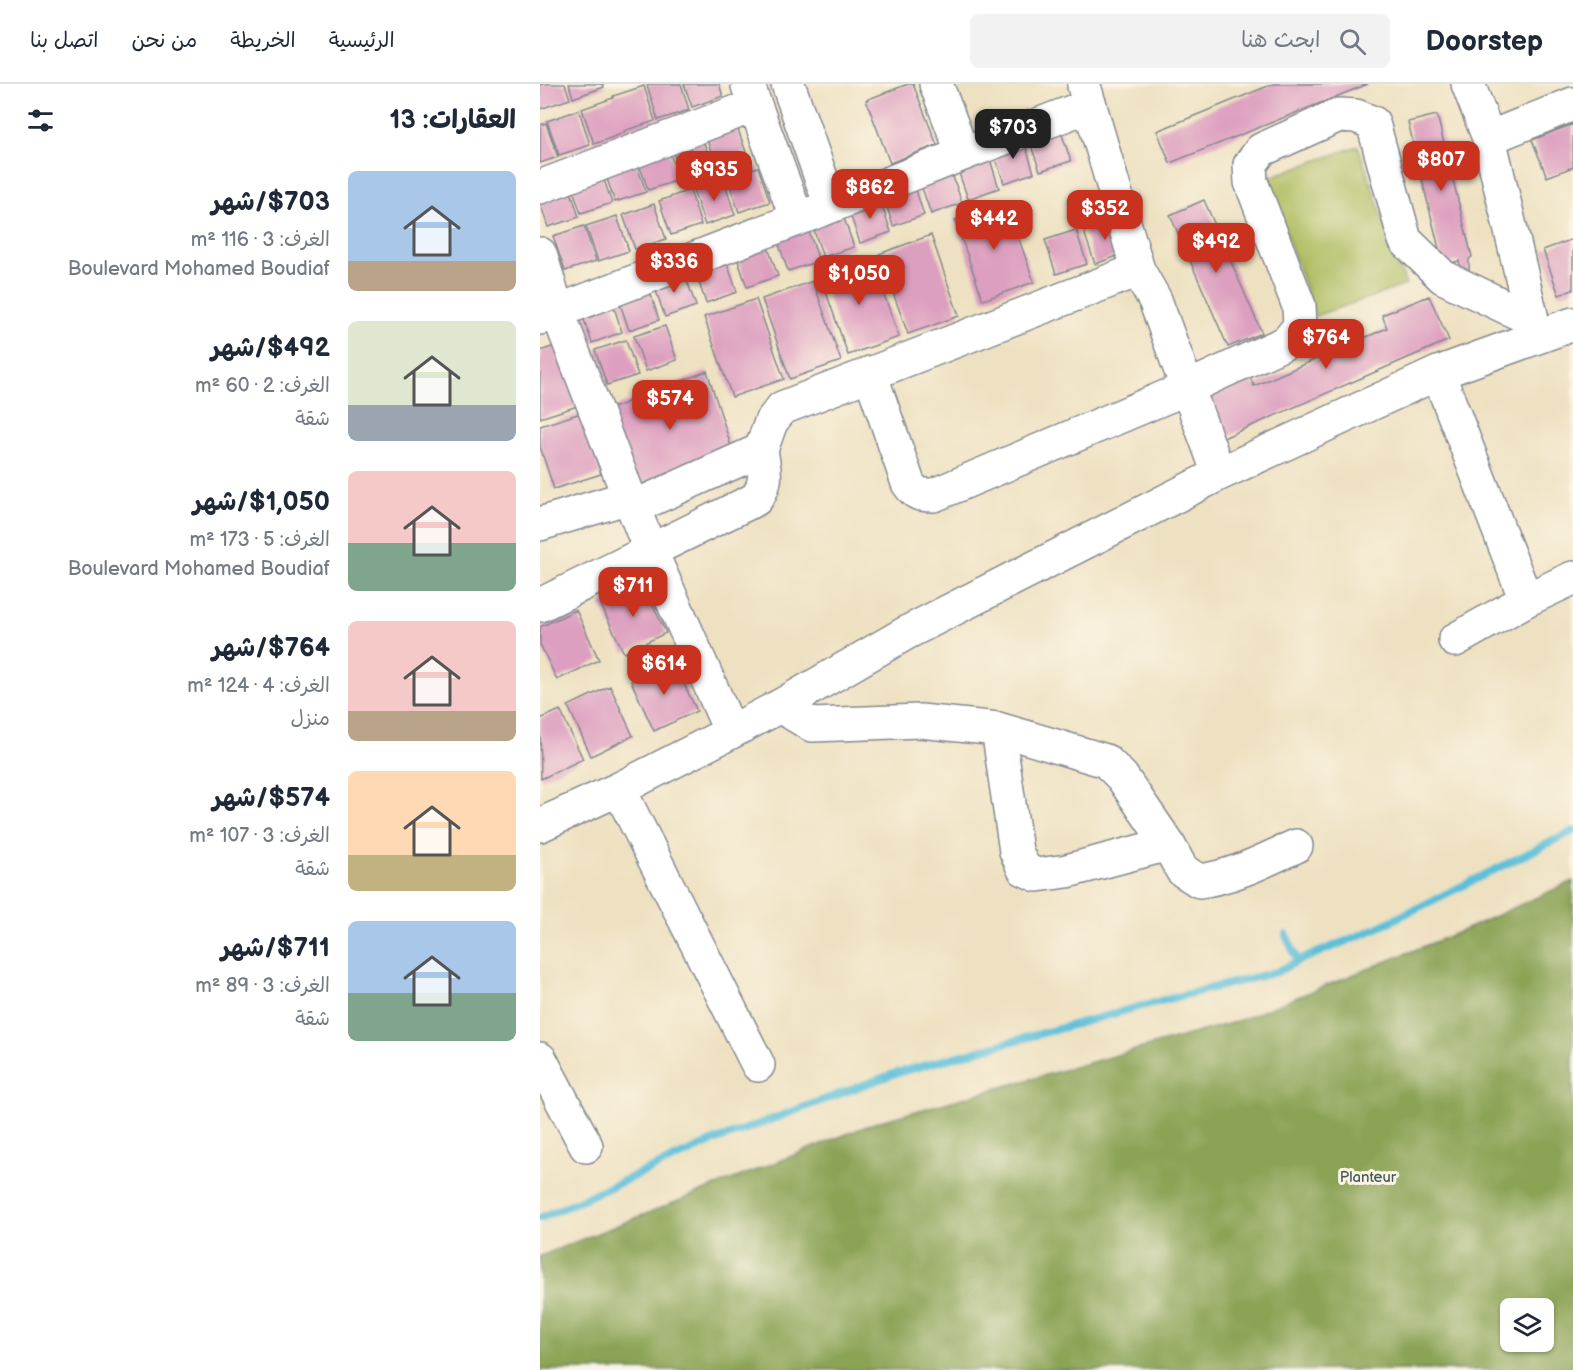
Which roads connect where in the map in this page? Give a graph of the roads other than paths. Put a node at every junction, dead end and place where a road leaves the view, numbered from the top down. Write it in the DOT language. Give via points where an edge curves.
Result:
graph roads {
  1 [pos="788,84"];
  2 [pos="936,84"];
  3 [pos="1468,84"];
  4 [pos="751,95"];
  5 [pos="1087,95"];
  6 [pos="1573,104"];
  7 [pos="1489,138"];
  8 [pos="963,154"];
  9 [pos="540,187"];
  10 [pos="831,206"];
  11 [pos="797,219"];
  12 [pos="540,254"];
  13 [pos="1138,270"];
  14 [pos="549,316"];
  15 [pos="1573,324"];
  16 [pos="1533,328"];
  17 [pos="870,374"];
  18 [pos="1438,374"];
  19 [pos="1187,388"];
  20 [pos="761,450"];
  21 [pos="1219,474"];
  22 [pos="631,502"];
  23 [pos="540,524"];
  24 [pos="651,552"];
  25 [pos="1573,578"];
  26 [pos="1526,600"];
  27 [pos="540,605"];
  28 [pos="1455,640"];
  29 [pos="780,706"];
  30 [pos="998,729"];
  31 [pos="731,732"];
  32 [pos="619,789"];
  33 [pos="540,825"];
  34 [pos="1168,844"];
  35 [pos="1296,846"];
  36 [pos="540,1059"];
  37 [pos="758,1065"];
  38 [pos="586,1146"];
  1 -- 10 [label="street"];
  2 -- 8 [label="street"];
  3 -- 7 [label="street"];
  4 -- 9 [label="street"];
  4 -- 11 [label="street"];
  5 -- 8 [label="street"];
  5 -- 13 [label="street"];
  6 -- 7 [label="street"];
  7 -- 16 [label="street"];
  8 -- 10 [label="street"];
  10 -- 11 [label="street"];
  11 -- 14 [label="street"];
  12 -- 14 [label="street"];
  13 -- 17 [label="street"];
  13 -- 19 [label="street" via="1155,300"];
  14 -- 22 [label="street"];
  15 -- 16 [label="street"];
  16 -- 18 [label="street"];
  16 -- 19 [label="street" via="1443,278 1405,240 1373,123 1339,115 1261,150 1250,165 1251,182 1299,306 1300,326 1287,342"];
  17 -- 19 [label="street" via="908,483 915,493 923,495 934,495"];
  17 -- 20 [label="street" via="782,408 771,422"];
  18 -- 21 [label="street"];
  18 -- 26 [label="street"];
  19 -- 21 [label="street"];
  20 -- 22 [label="street"];
  20 -- 24 [label="street" via="765,480 756,499"];
  21 -- 29 [label="street" via="908,632"];
  22 -- 23 [label="street"];
  22 -- 24 [label="street"];
  24 -- 27 [label="street"];
  24 -- 31 [label="street"];
  25 -- 26 [label="street"];
  26 -- 28 [label="street"];
  29 -- 30 [label="street" via="813,725 920,721"];
  29 -- 31 [label="street"];
  30 -- 34 [label="street" via="1106,761 1122,777"];
  30 -- 34 [label="street" via="1016,851 1024,869 1037,875 1067,871"];
  31 -- 32 [label="street"];
  32 -- 33 [label="street"];
  32 -- 37 [label="street"];
  34 -- 35 [label="street" via="1182,870 1199,881 1236,873"];
  36 -- 38 [label="street"];
}
